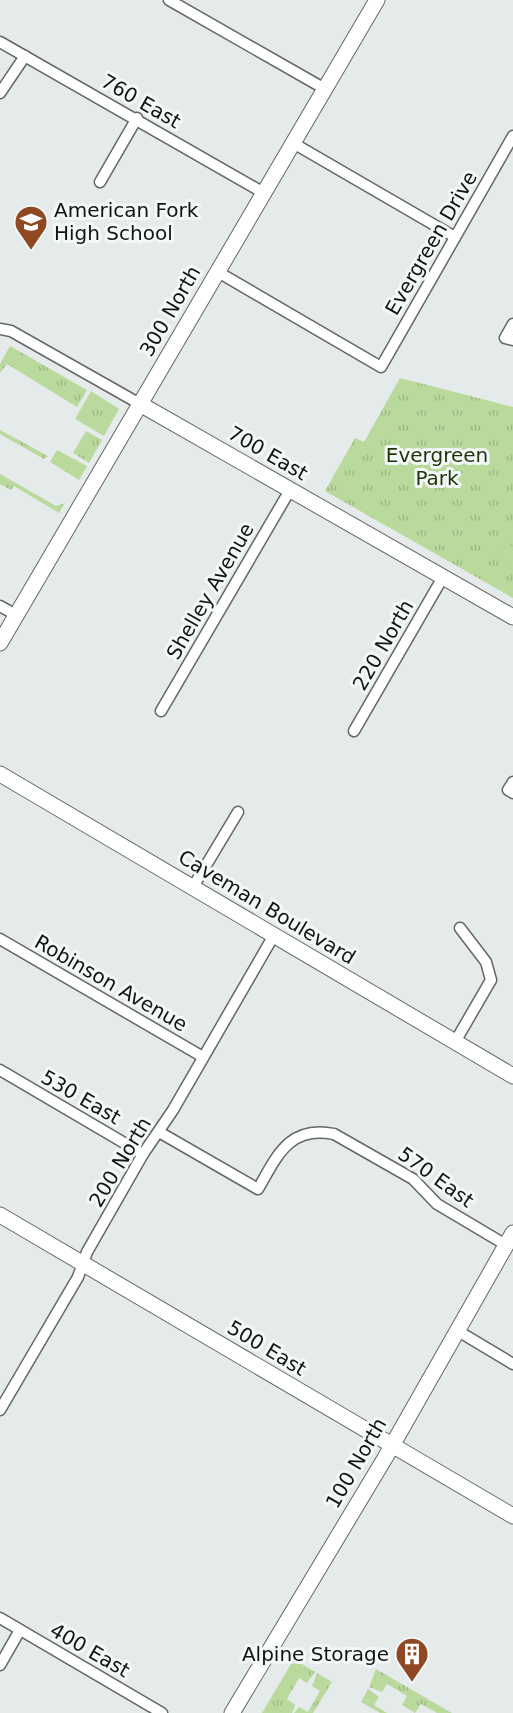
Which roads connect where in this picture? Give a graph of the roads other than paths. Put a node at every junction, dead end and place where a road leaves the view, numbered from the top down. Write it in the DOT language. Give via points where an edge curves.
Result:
graph roads {
  1 [pos="169,0"];
  2 [pos="377,0"];
  3 [pos="0,42"];
  4 [pos="25,56"];
  5 [pos="325,89"];
  6 [pos="0,93"];
  7 [pos="137,118"];
  8 [pos="513,136"];
  9 [pos="293,142"];
  10 [pos="100,182"];
  11 [pos="264,193"];
  12 [pos="455,237"];
  13 [pos="218,272"];
  14 [pos="513,324"];
  15 [pos="0,329"];
  16 [pos="509,339"];
  17 [pos="140,404"];
  18 [pos="290,490"];
  19 [pos="443,577"];
  20 [pos="0,606"];
  21 [pos="16,615"];
  22 [pos="513,617"];
  23 [pos="0,643"];
  24 [pos="161,711"];
  25 [pos="354,730"];
  26 [pos="0,774"];
  27 [pos="238,813"];
  28 [pos="193,887"];
  29 [pos="460,928"];
  30 [pos="274,935"];
  31 [pos="0,939"];
  32 [pos="455,1042"];
  33 [pos="203,1058"];
  34 [pos="0,1070"];
  35 [pos="513,1076"];
  36 [pos="159,1132"];
  37 [pos="143,1154"];
  38 [pos="0,1215"];
  39 [pos="510,1239"];
  40 [pos="83,1264"];
  41 [pos="458,1331"];
  42 [pos="513,1364"];
  43 [pos="0,1410"];
  44 [pos="391,1446"];
  45 [pos="513,1516"];
  46 [pos="0,1618"];
  47 [pos="20,1630"];
  48 [pos="0,1665"];
  49 [pos="162,1713"];
  50 [pos="232,1713"];
  1 -- 5 [label="street"];
  2 -- 5 [label="street, 300 North"];
  3 -- 4 [label="street, 760 East"];
  4 -- 6 [label="street"];
  4 -- 7 [label="street, 760 East"];
  5 -- 9 [label="street, 300 North"];
  7 -- 10 [label="street"];
  7 -- 11 [label="street, 760 East"];
  8 -- 12 [label="street, Evergreen Drive"];
  9 -- 11 [label="street, 300 North"];
  9 -- 12 [label="street"];
  11 -- 13 [label="street, 300 North"];
  12 -- 13 [label="street, Evergreen Drive" via="381,367"];
  13 -- 17 [label="street, 300 North"];
  14 -- 16 [label="street"];
  15 -- 17 [label="street, 700 East" via="11,331"];
  17 -- 18 [label="street, 700 East"];
  17 -- 21 [label="street, 300 North"];
  18 -- 19 [label="street, 700 East"];
  18 -- 24 [label="street, Shelley Avenue"];
  19 -- 22 [label="street, 700 East"];
  19 -- 25 [label="street, 220 North"];
  20 -- 21 [label="street"];
  21 -- 23 [label="street, 300 North"];
  26 -- 28 [label="street, Caveman Boulevard"];
  27 -- 28 [label="street"];
  28 -- 30 [label="street, Caveman Boulevard"];
  29 -- 32 [label="street" via="486,962 491,980"];
  30 -- 32 [label="street, Caveman Boulevard"];
  30 -- 33 [label="street, 200 North"];
  31 -- 33 [label="street, Robinson Avenue"];
  32 -- 35 [label="street, Caveman Boulevard"];
  33 -- 36 [label="street, 200 North"];
  34 -- 37 [label="street, 530 East"];
  36 -- 37 [label="street, 200 North"];
  36 -- 39 [label="street, 570 East" via="258,1189 285,1145 309,1132 334,1134 413,1179 436,1204"];
  37 -- 40 [label="street, 200 North"];
  38 -- 40 [label="street, 500 East"];
  39 -- 41 [label="street, 100 North"];
  40 -- 43 [label="street, 200 North"];
  40 -- 44 [label="street, 500 East"];
  41 -- 42 [label="street"];
  41 -- 44 [label="street, 100 North"];
  44 -- 45 [label="street, 500 East"];
  44 -- 50 [label="street, 100 North"];
  46 -- 47 [label="street, 400 East"];
  47 -- 48 [label="street"];
  47 -- 49 [label="street, 400 East"];
}
